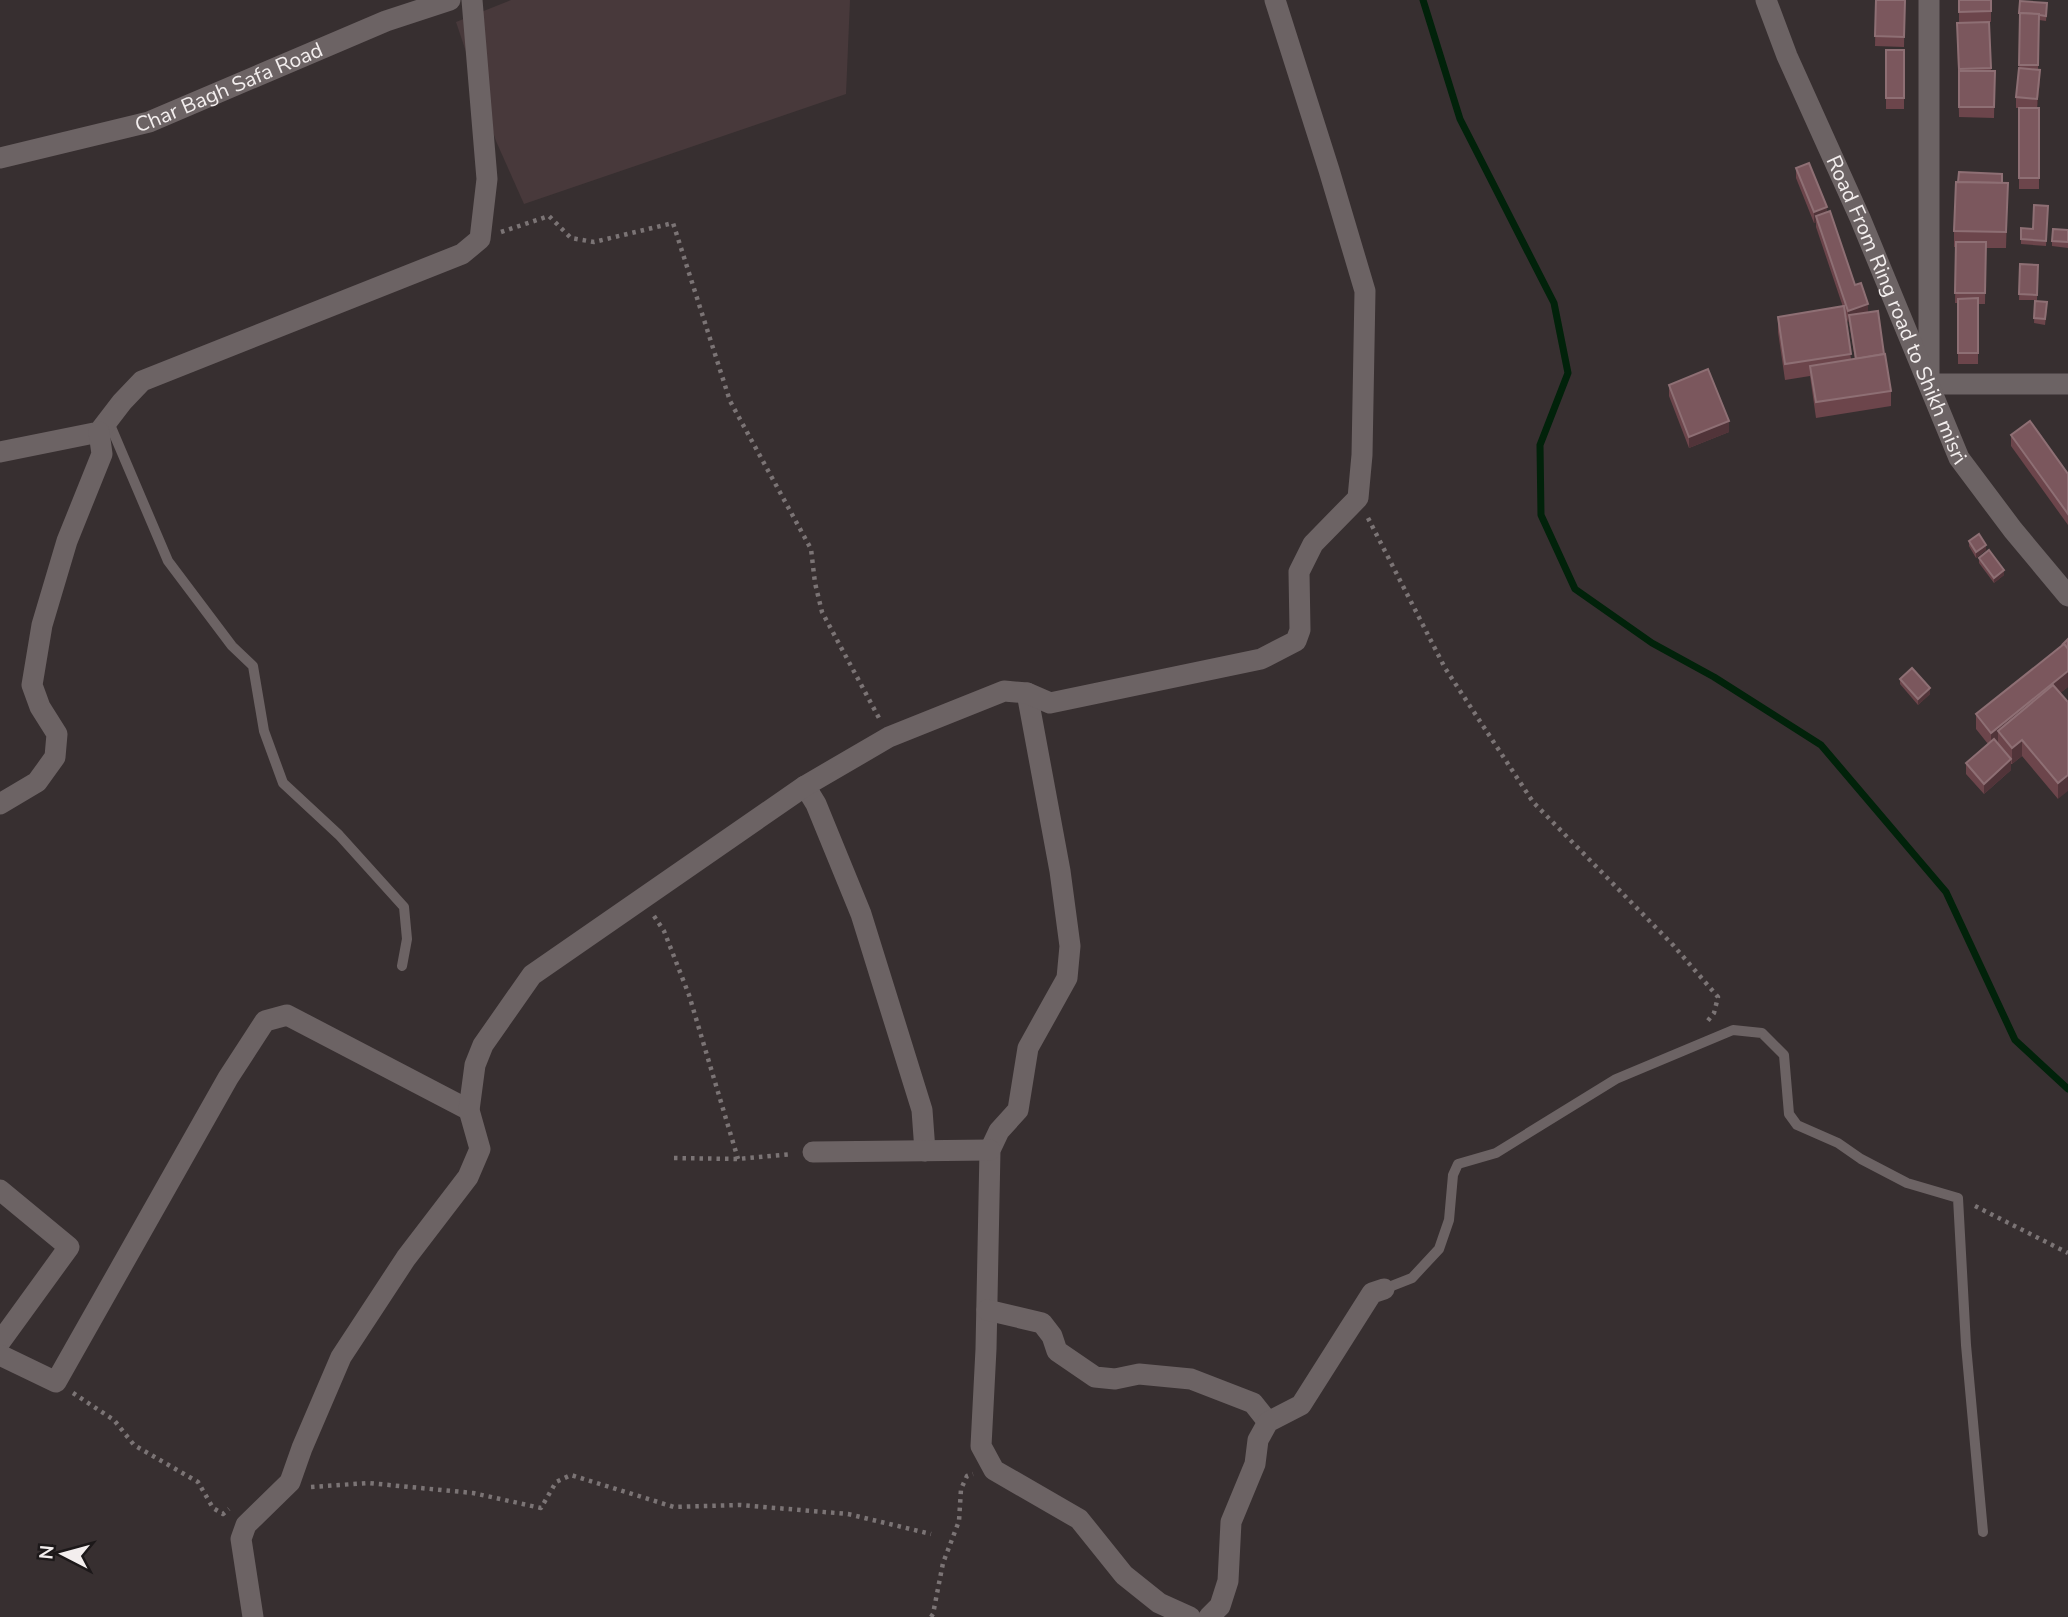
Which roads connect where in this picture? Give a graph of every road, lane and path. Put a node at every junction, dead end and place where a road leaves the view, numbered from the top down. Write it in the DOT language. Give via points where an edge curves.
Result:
graph roads {
  1 [pos="450,0"];
  2 [pos="472,0"];
  3 [pos="1275,0"];
  4 [pos="1766,0"];
  5 [pos="1929,0"];
  6 [pos="0,158"];
  7 [pos="480,239"];
  8 [pos="1928,384"];
  9 [pos="2068,384"];
  10 [pos="103,426"];
  11 [pos="0,452"];
  12 [pos="1358,498"];
  13 [pos="2068,596"];
  14 [pos="1027,693"];
  15 [pos="889,737"];
  16 [pos="805,786"];
  17 [pos="0,804"];
  18 [pos="642,900"];
  19 [pos="401,966"];
  20 [pos="1695,1046"];
  21 [pos="469,1110"];
  22 [pos="925,1150"];
  23 [pos="990,1150"];
  24 [pos="813,1152"];
  25 [pos="674,1158"];
  26 [pos="738,1159"];
  27 [pos="0,1190"];
  28 [pos="1958,1198"];
  29 [pos="2068,1253"];
  30 [pos="1384,1289"];
  31 [pos="987,1310"];
  32 [pos="0,1342"];
  33 [pos="0,1355"];
  34 [pos="56,1381"];
  35 [pos="1268,1422"];
  36 [pos="994,1470"];
  37 [pos="290,1482"];
  38 [pos="231,1508"];
  39 [pos="1983,1532"];
  40 [pos="931,1534"];
  41 [pos="1221,1613"];
  42 [pos="253,1617"];
  43 [pos="931,1617"];
  44 [pos="1190,1617"];
  1 -- 6 [label="street, Char Bagh Safa Road" via="386,21 149,122"];
  2 -- 7 [label="street" via="487,179"];
  3 -- 12 [label="street" via="1365,291"];
  4 -- 8 [label="street, Road From Ring road to Shikh misri"];
  5 -- 8 [label="street"];
  7 -- 10 [label="street" via="462,254 142,381"];
  7 -- 15 [label="path" via="549,216 571,238 594,242 673,223 730,401 811,549 822,612"];
  8 -- 9 [label="street"];
  8 -- 13 [label="street, Road From Ring road to Shikh misri" via="1959,458"];
  10 -- 11 [label="street"];
  10 -- 17 [label="street" via="102,454 67,541 42,625 32,685 57,734 55,757 37,782"];
  10 -- 19 [label="lane" via="168,561 232,646 253,666 264,731 283,783 404,906 407,939"];
  12 -- 14 [label="street" via="1313,544 1298,572 1300,630 1296,641 1261,659 1050,703"];
  12 -- 20 [label="path" via="1445,668 1533,802 1718,997"];
  14 -- 15 [label="street" via="1004,691"];
  14 -- 23 [label="street" via="1070,946 1067,978 1028,1048 1018,1110 999,1131"];
  15 -- 16 [label="street"];
  16 -- 18 [label="street"];
  16 -- 22 [label="street" via="861,914 922,1110"];
  18 -- 21 [label="street" via="532,975 483,1045 475,1065"];
  18 -- 26 [label="path" via="664,931 689,995"];
  20 -- 28 [label="lane" via="1733,1030 1762,1032 1784,1055 1789,1114 1797,1125 1907,1182"];
  20 -- 30 [label="lane" via="1616,1079 1496,1153 1458,1164 1439,1249 1412,1278"];
  21 -- 34 [label="street" via="287,1015 265,1021"];
  21 -- 37 [label="street" via="480,1149 468,1177 406,1258 341,1357"];
  22 -- 23 [label="street"];
  22 -- 24 [label="street"];
  23 -- 31 [label="street"];
  24 -- 26 [label="path"];
  25 -- 26 [label="path"];
  27 -- 32 [label="street" via="69,1247"];
  28 -- 29 [label="path"];
  28 -- 39 [label="lane"];
  30 -- 35 [label="street" via="1372,1293 1301,1405"];
  31 -- 35 [label="street" via="1042,1323 1057,1351 1095,1377 1139,1374 1191,1379 1253,1403"];
  31 -- 36 [label="street" via="981,1446"];
  33 -- 34 [label="street"];
  34 -- 38 [label="path" via="114,1420 134,1445 198,1482 213,1508 223,1514"];
  35 -- 41 [label="street" via="1231,1522"];
  36 -- 43 [label="path" via="967,1476 961,1489 959,1521 943,1563"];
  36 -- 44 [label="street" via="1079,1520 1124,1574 1159,1603"];
  37 -- 40 [label="path" via="294,1491 368,1483 473,1493 541,1508 556,1482 571,1475 674,1507 740,1505 848,1514"];
  37 -- 42 [label="street" via="246,1525 242,1539"];
}
